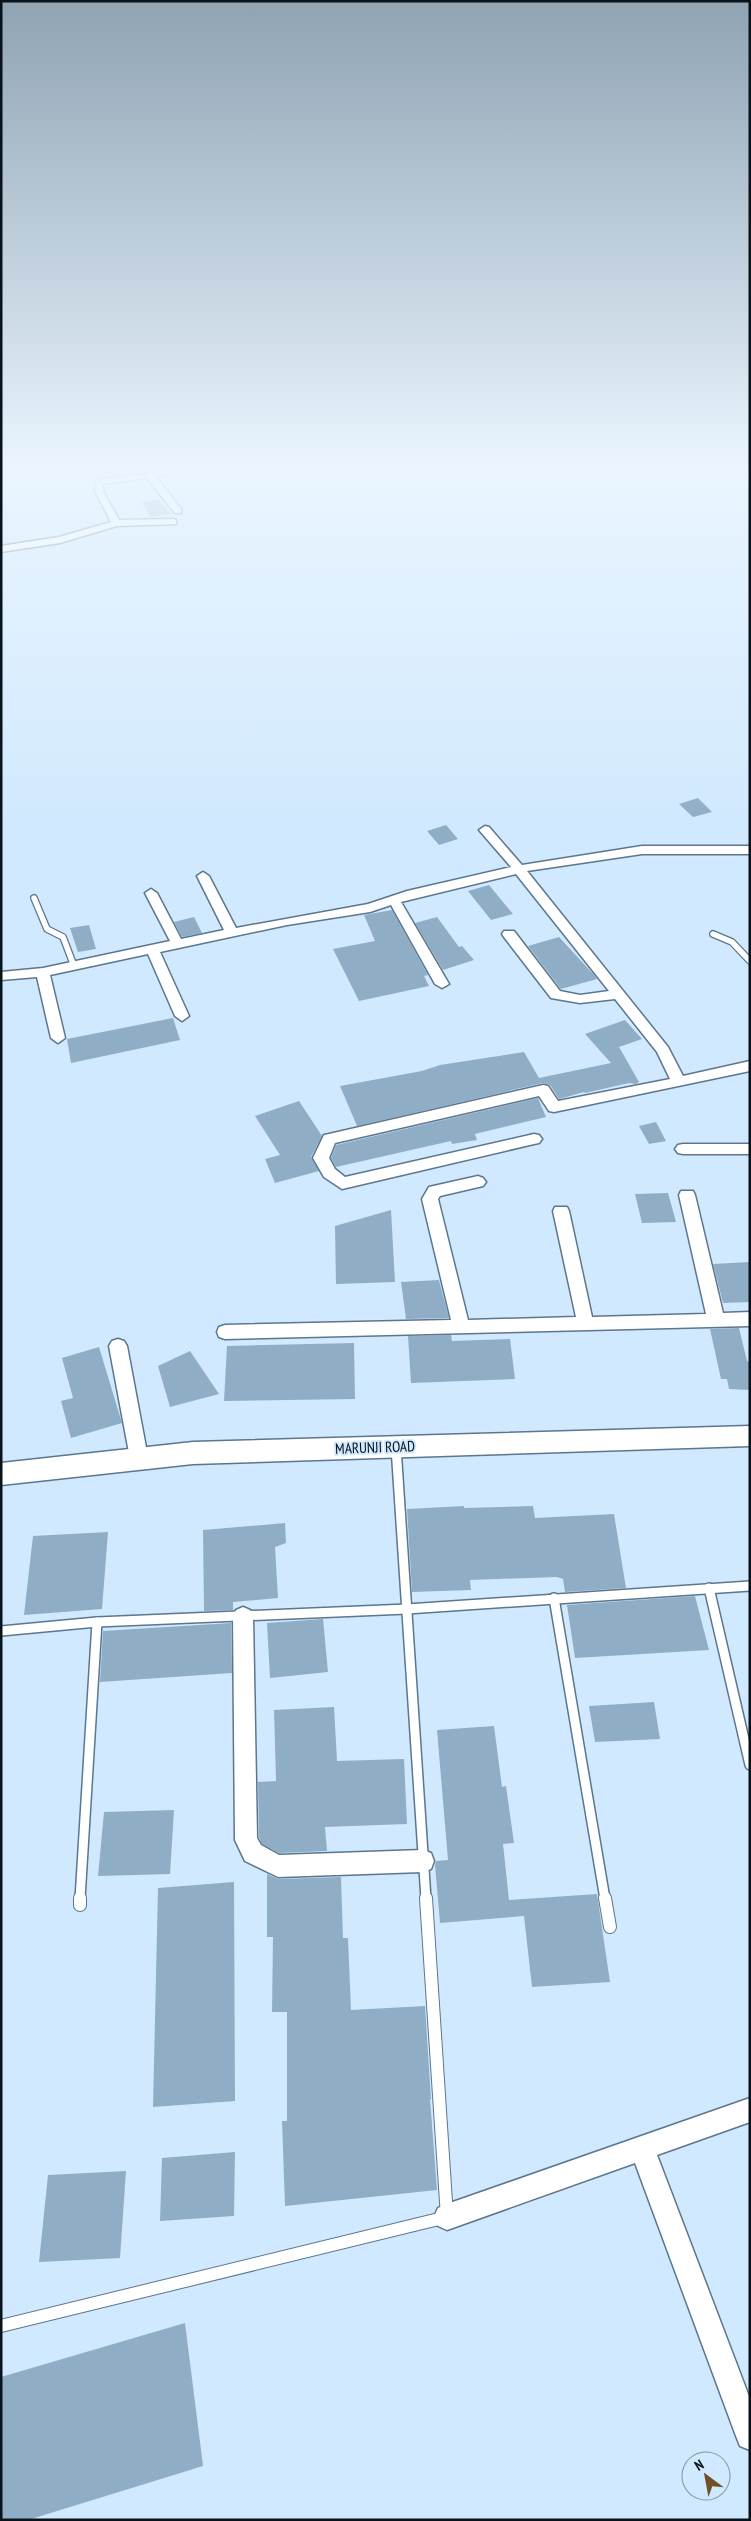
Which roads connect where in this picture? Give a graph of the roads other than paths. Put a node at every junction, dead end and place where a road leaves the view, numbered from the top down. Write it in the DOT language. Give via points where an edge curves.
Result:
graph roads {
  1 [pos="485,830"];
  2 [pos="750,850"];
  3 [pos="520,869"];
  4 [pos="203,876"];
  5 [pos="151,893"];
  6 [pos="34,898"];
  7 [pos="394,900"];
  8 [pos="232,933"];
  9 [pos="510,934"];
  10 [pos="713,934"];
  11 [pos="178,944"];
  12 [pos="152,950"];
  13 [pos="750,961"];
  14 [pos="74,966"];
  15 [pos="43,972"];
  16 [pos="1,976"];
  17 [pos="442,984"];
  18 [pos="619,994"];
  19 [pos="182,1016"];
  20 [pos="58,1038"];
  21 [pos="750,1066"];
  22 [pos="679,1082"];
  23 [pos="534,1139"];
  24 [pos="683,1148"];
  25 [pos="750,1149"];
  26 [pos="478,1182"];
  27 [pos="687,1196"];
  28 [pos="561,1211"];
  29 [pos="750,1319"];
  30 [pos="716,1320"];
  31 [pos="585,1322"];
  32 [pos="460,1327"];
  33 [pos="225,1332"];
  34 [pos="118,1346"];
  35 [pos="750,1436"];
  36 [pos="396,1447"];
  37 [pos="139,1458"];
  38 [pos="1,1474"];
  39 [pos="750,1586"];
  40 [pos="709,1588"];
  41 [pos="554,1598"];
  42 [pos="407,1609"];
  43 [pos="243,1616"];
  44 [pos="97,1622"];
  45 [pos="1,1631"];
  46 [pos="750,1765"];
  47 [pos="423,1861"];
  48 [pos="80,1905"];
  49 [pos="610,1927"];
  50 [pos="750,2110"];
  51 [pos="642,2148"];
  52 [pos="447,2217"];
  53 [pos="1,2326"];
  54 [pos="750,2436"];
  1 -- 3 [label="street"];
  2 -- 3 [label="street" via="642,850"];
  3 -- 7 [label="street"];
  3 -- 18 [label="street"];
  4 -- 8 [label="street"];
  5 -- 11 [label="street"];
  6 -- 14 [label="lane" via="47,929 63,937"];
  7 -- 8 [label="street" via="370,908"];
  7 -- 17 [label="street"];
  8 -- 11 [label="street"];
  9 -- 18 [label="street" via="556,994 580,999"];
  10 -- 13 [label="lane" via="732,942"];
  11 -- 12 [label="street"];
  12 -- 14 [label="street"];
  12 -- 19 [label="street"];
  14 -- 15 [label="street"];
  15 -- 16 [label="street"];
  15 -- 20 [label="street"];
  18 -- 22 [label="street" via="663,1050"];
  21 -- 22 [label="street"];
  22 -- 23 [label="street" via="554,1107 543,1090 329,1139 321,1158 329,1173 342,1182"];
  24 -- 25 [label="street"];
  26 -- 32 [label="street" via="436,1191 430,1199"];
  27 -- 30 [label="street"];
  28 -- 31 [label="street"];
  29 -- 30 [label="street"];
  30 -- 31 [label="street"];
  31 -- 32 [label="street"];
  32 -- 33 [label="street"];
  34 -- 37 [label="street"];
  35 -- 36 [label="street, MARUNJI ROAD"];
  36 -- 37 [label="street, MARUNJI ROAD" via="193,1453"];
  36 -- 42 [label="lane"];
  37 -- 38 [label="street, MARUNJI ROAD"];
  39 -- 40 [label="lane"];
  40 -- 41 [label="lane"];
  40 -- 46 [label="lane"];
  41 -- 42 [label="lane"];
  41 -- 49 [label="lane"];
  42 -- 43 [label="lane"];
  42 -- 47 [label="lane"];
  43 -- 44 [label="lane"];
  43 -- 47 [label="street" via="246,1840 253,1853 278,1866"];
  44 -- 45 [label="lane"];
  44 -- 48 [label="lane"];
  47 -- 52 [label="lane"];
  50 -- 51 [label="street"];
  51 -- 52 [label="street"];
  51 -- 54 [label="street"];
  52 -- 53 [label="lane"];
}
